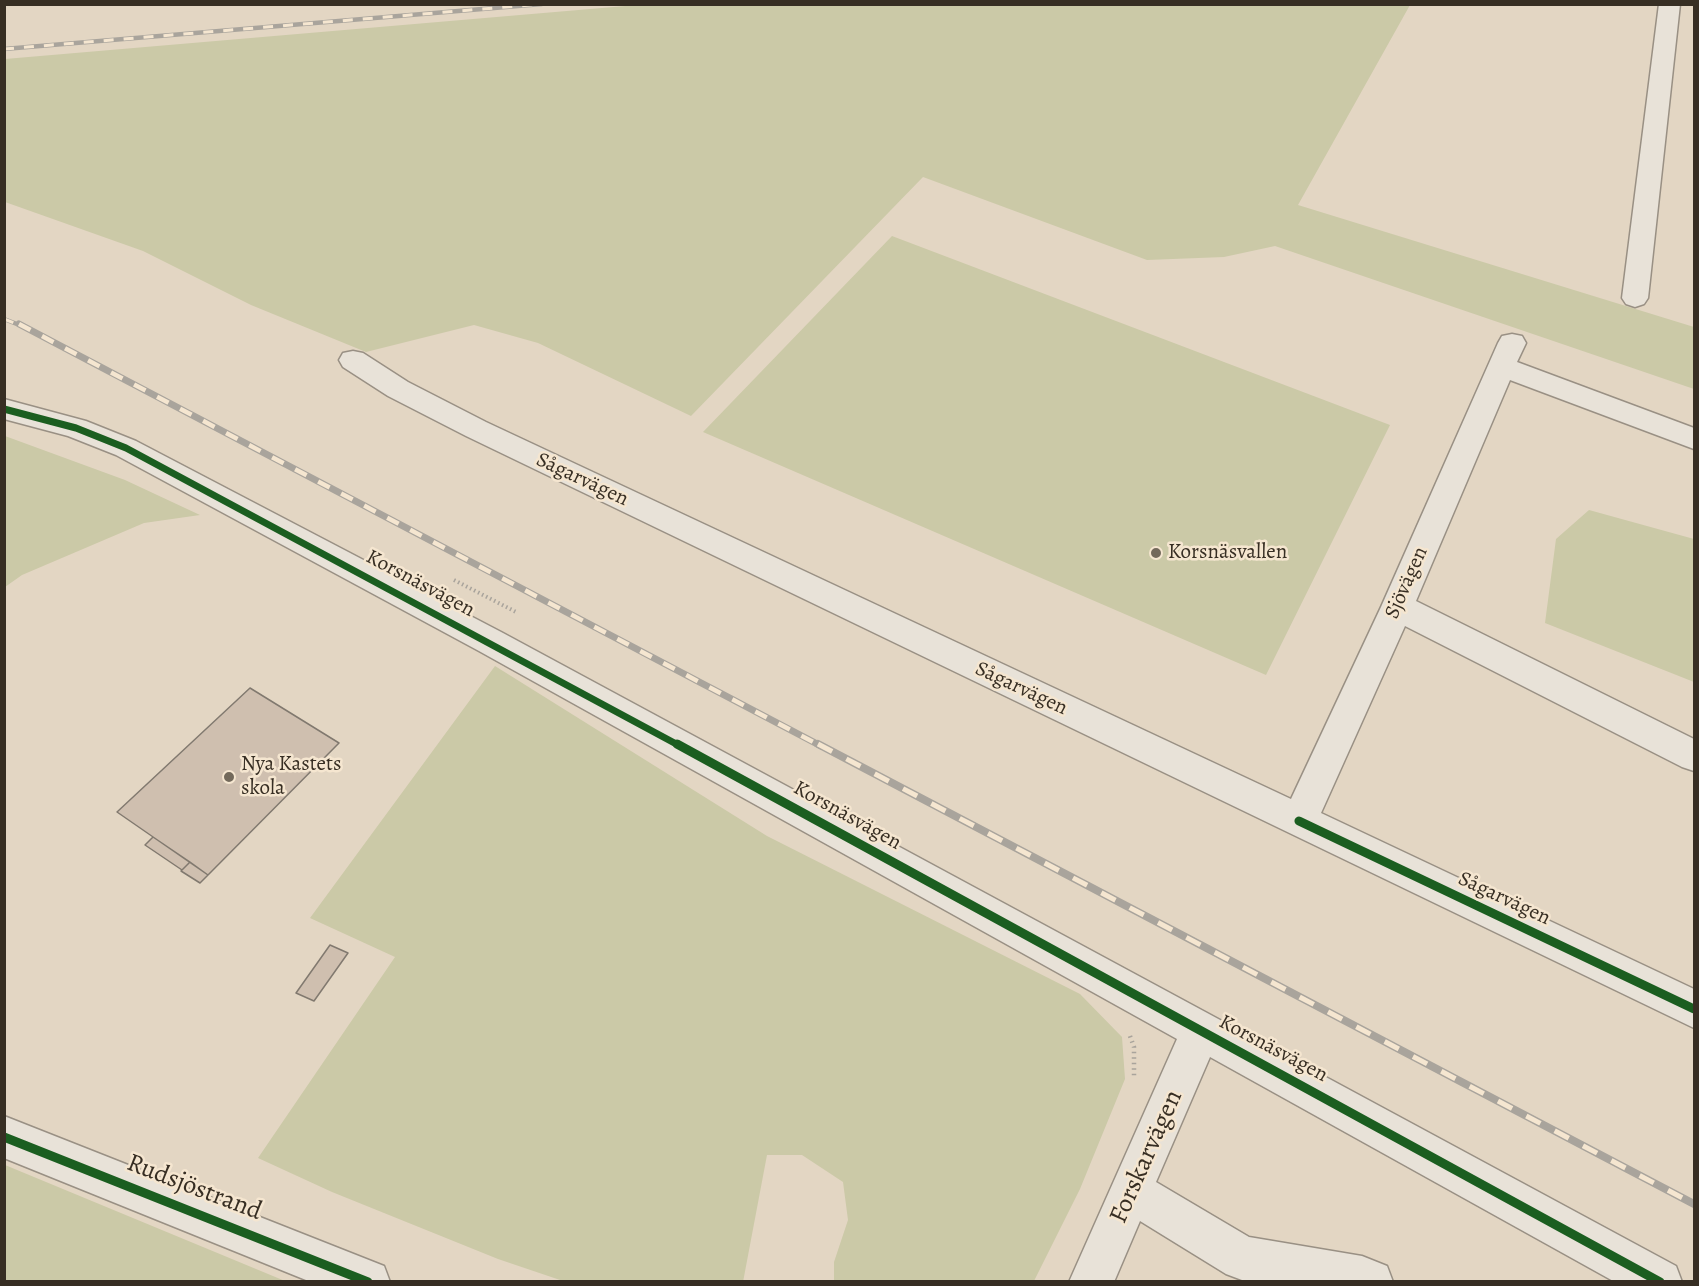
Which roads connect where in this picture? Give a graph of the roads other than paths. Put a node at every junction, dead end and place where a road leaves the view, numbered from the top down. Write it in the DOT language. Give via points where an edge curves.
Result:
graph roads {
  1 [pos="1670,4"];
  2 [pos="1635,298"];
  3 [pos="353,360"];
  4 [pos="4,409"];
  5 [pos="1695,439"];
  6 [pos="1397,607"];
  7 [pos="1695,756"];
  8 [pos="1299,821"];
  9 [pos="1695,1009"];
  10 [pos="1201,1031"];
  11 [pos="4,1137"];
  12 [pos="1132,1192"];
  13 [pos="368,1281"];
  14 [pos="1091,1281"];
  15 [pos="1371,1281"];
  16 [pos="1660,1281"];
  1 -- 2 [label="street"];
  3 -- 8 [label="street, Sågarvägen" via="398,389 476,429"];
  4 -- 10 [label="street, Korsnäsvägen" via="76,428 126,448 491,642"];
  5 -- 6 [label="street, Sjövägen" via="1507,355"];
  6 -- 7 [label="street"];
  6 -- 8 [label="street, Sjövägen"];
  8 -- 9 [label="street, Sågarvägen"];
  10 -- 12 [label="street, Forskarvägen"];
  10 -- 16 [label="street, Korsnäsvägen"];
  11 -- 13 [label="street, Rudsjöstrand"];
  12 -- 14 [label="street, Forskarvägen"];
  12 -- 15 [label="street" via="1242,1258"];
}
